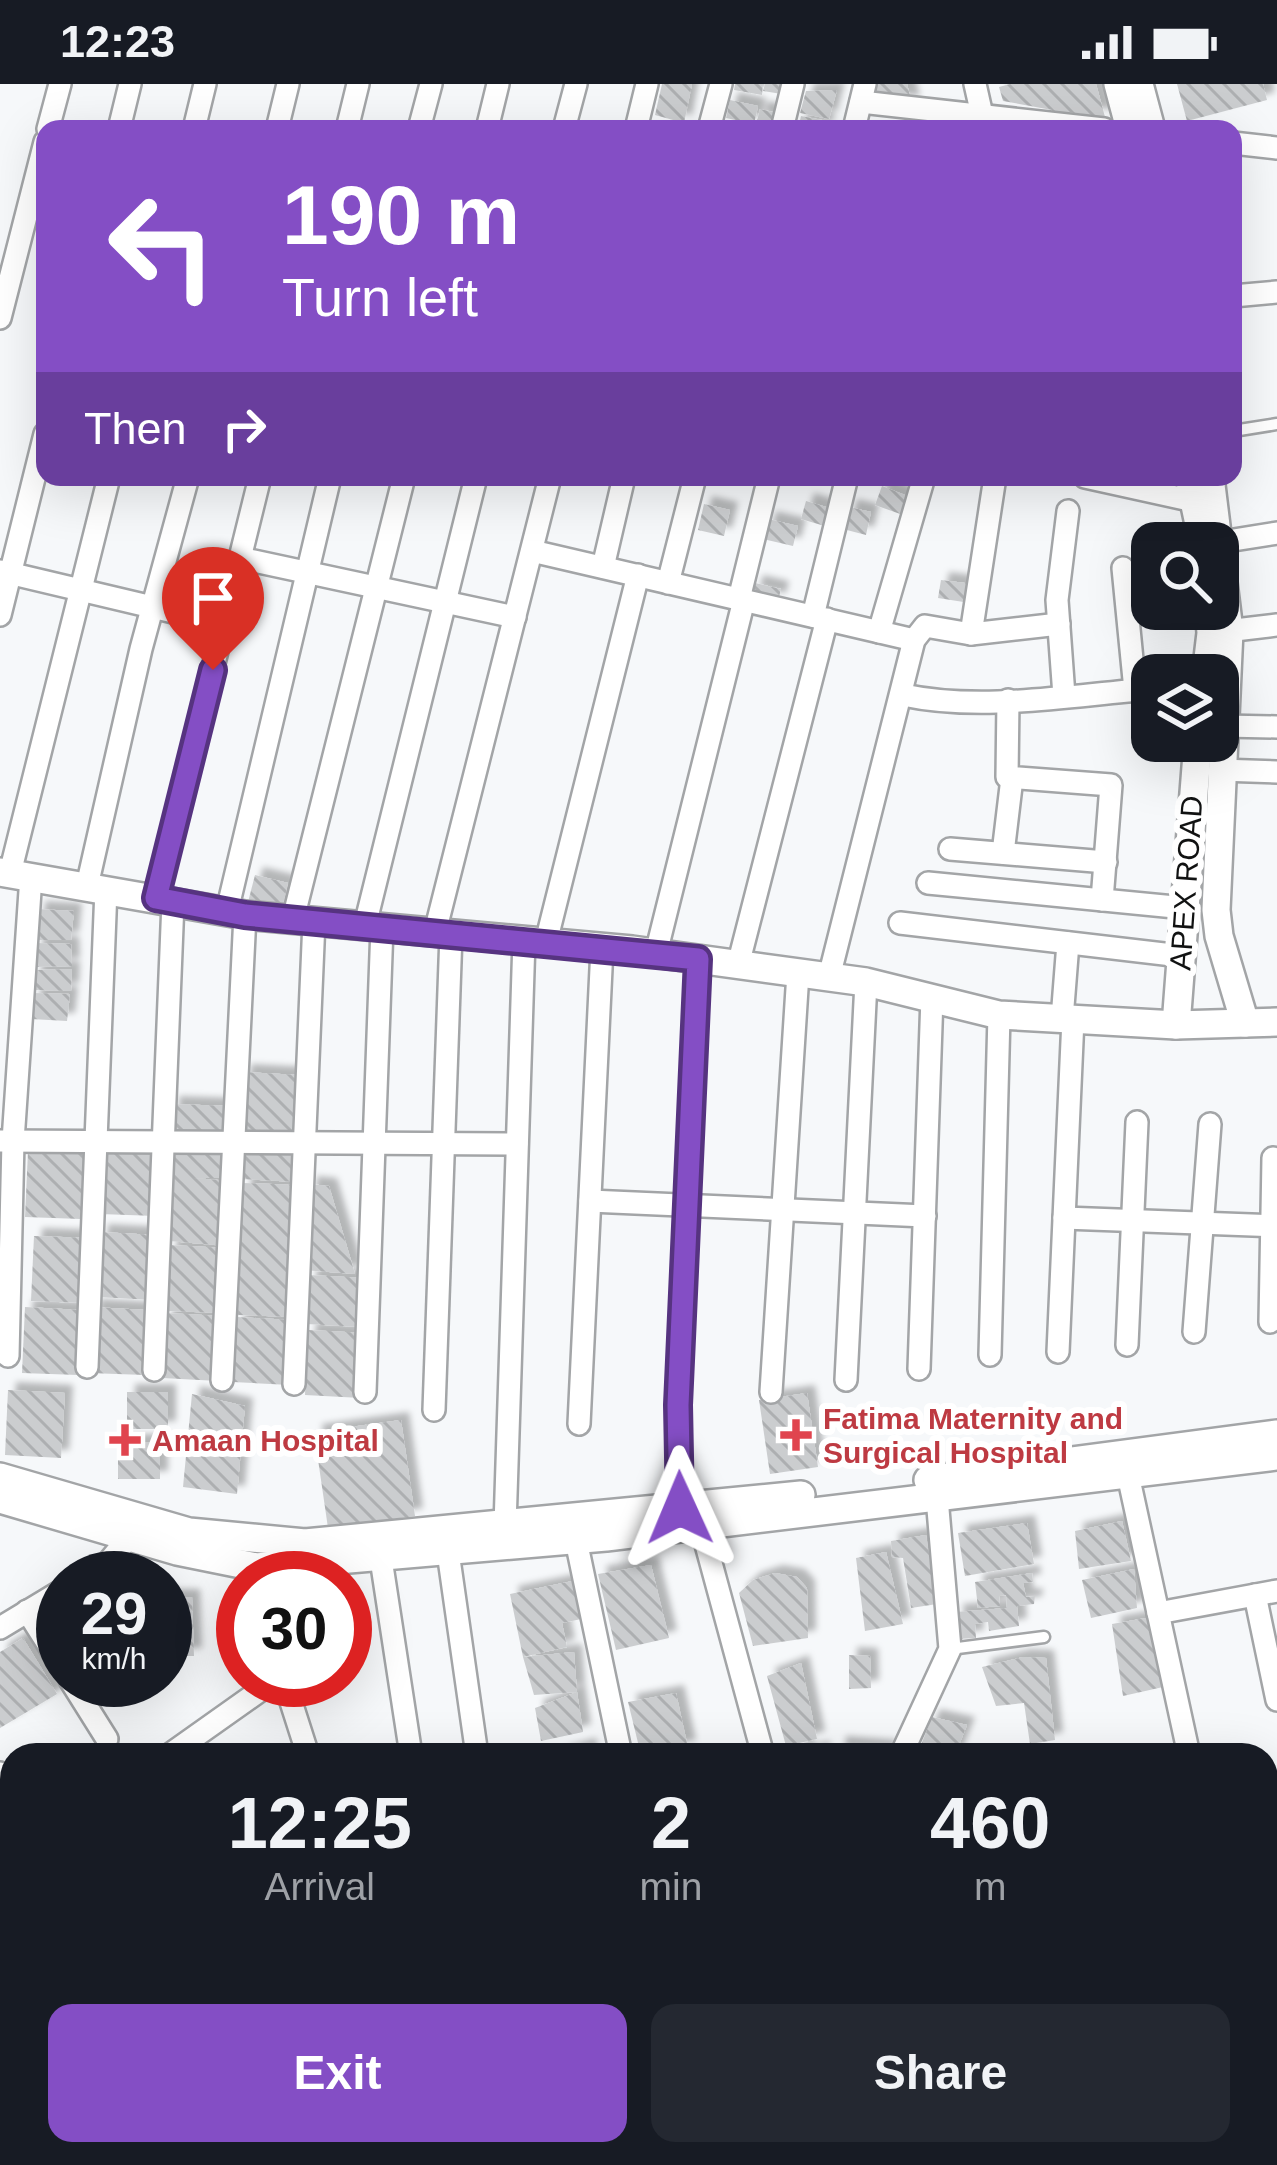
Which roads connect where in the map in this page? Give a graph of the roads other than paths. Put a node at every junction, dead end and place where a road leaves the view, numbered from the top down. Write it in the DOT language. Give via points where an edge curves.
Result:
graph roads {
  1 [pos="60,84"];
  2 [pos="130,84"];
  3 [pos="205,84"];
  4 [pos="288,84"];
  5 [pos="358,84"];
  6 [pos="431,84"];
  7 [pos="498,84"];
  8 [pos="576,84"];
  9 [pos="647,84"];
  10 [pos="721,84"];
  11 [pos="794,84"];
  12 [pos="975,84"];
  13 [pos="1118,84"];
  14 [pos="1139,84"];
  15 [pos="863,93"];
  16 [pos="982,116"];
  17 [pos="916,119"];
  18 [pos="50,120"];
  19 [pos="121,120"];
  20 [pos="196,120"];
  21 [pos="279,120"];
  22 [pos="349,120"];
  23 [pos="421,120"];
  24 [pos="489,120"];
  25 [pos="566,120"];
  26 [pos="638,120"];
  27 [pos="712,120"];
  28 [pos="784,120"];
  29 [pos="1020,120"];
  30 [pos="1128,120"];
  31 [pos="1149,120"];
  32 [pos="1242,144"];
  33 [pos="1277,148"];
  34 [pos="36,177"];
  35 [pos="1277,292"];
  36 [pos="1242,295"];
  37 [pos="0,318"];
  38 [pos="1277,424"];
  39 [pos="1242,430"];
  40 [pos="36,465"];
  41 [pos="107,486"];
  42 [pos="186,486"];
  43 [pos="258,486"];
  44 [pos="328,486"];
  45 [pos="402,486"];
  46 [pos="474,486"];
  47 [pos="548,486"];
  48 [pos="622,486"];
  49 [pos="693,486"];
  50 [pos="767,486"];
  51 [pos="845,486"];
  52 [pos="920,486"];
  53 [pos="994,486"];
  54 [pos="1197,486"];
  55 [pos="1068,511"];
  56 [pos="1207,522"];
  57 [pos="1277,532"];
  58 [pos="1239,538"];
  59 [pos="532,551"];
  60 [pos="240,558"];
  61 [pos="603,567"];
  62 [pos="1123,568"];
  63 [pos="5,572"];
  64 [pos="305,572"];
  65 [pos="638,575"];
  66 [pos="668,583"];
  67 [pos="377,588"];
  68 [pos="79,589"];
  69 [pos="741,600"];
  70 [pos="444,602"];
  71 [pos="153,606"];
  72 [pos="0,615"];
  73 [pos="515,617"];
  74 [pos="820,618"];
  75 [pos="224,624"];
  76 [pos="1059,624"];
  77 [pos="1239,624"];
  78 [pos="1277,625"];
  79 [pos="879,632"];
  80 [pos="971,634"];
  81 [pos="914,640"];
  82 [pos="1137,654"];
  83 [pos="1131,691"];
  84 [pos="902,695"];
  85 [pos="1064,696"];
  86 [pos="1009,700"];
  87 [pos="1239,726"];
  88 [pos="1277,727"];
  89 [pos="1196,762"];
  90 [pos="1221,762"];
  91 [pos="1220,770"];
  92 [pos="1277,772"];
  93 [pos="1012,778"];
  94 [pos="950,849"];
  95 [pos="1004,853"];
  96 [pos="1106,862"];
  97 [pos="14,874"];
  98 [pos="928,883"];
  99 [pos="96,887"];
  100 [pos="165,900"];
  101 [pos="1102,900"];
  102 [pos="1185,908"];
  103 [pos="236,913"];
  104 [pos="303,920"];
  105 [pos="900,923"];
  106 [pos="373,926"];
  107 [pos="443,933"];
  108 [pos="535,941"];
  109 [pos="1068,943"];
  110 [pos="602,948"];
  111 [pos="656,953"];
  112 [pos="1181,956"];
  113 [pos="698,959"];
  114 [pos="738,965"];
  115 [pos="798,973"];
  116 [pos="829,977"];
  117 [pos="866,982"];
  118 [pos="932,998"];
  119 [pos="999,1015"];
  120 [pos="1068,1019"];
  121 [pos="1277,1022"];
  122 [pos="1245,1023"];
  123 [pos="1176,1025"];
  124 [pos="1137,1121"];
  125 [pos="1210,1124"];
  126 [pos="7,1141"];
  127 [pos="94,1141"];
  128 [pos="164,1142"];
  129 [pos="234,1142"];
  130 [pos="303,1143"];
  131 [pos="374,1143"];
  132 [pos="443,1144"];
  133 [pos="517,1144"];
  134 [pos="1273,1158"];
  135 [pos="590,1201"];
  136 [pos="687,1205"];
  137 [pos="782,1210"];
  138 [pos="854,1213"];
  139 [pos="925,1216"];
  140 [pos="1064,1218"];
  141 [pos="1133,1220"];
  142 [pos="1202,1223"];
  143 [pos="1274,1226"];
  144 [pos="1270,1322"];
  145 [pos="1194,1331"];
  146 [pos="1126,1345"];
  147 [pos="1058,1352"];
  148 [pos="990,1355"];
  149 [pos="8,1356"];
  150 [pos="87,1367"];
  151 [pos="919,1369"];
  152 [pos="154,1370"];
  153 [pos="222,1380"];
  154 [pos="846,1380"];
  155 [pos="294,1384"];
  156 [pos="364,1392"];
  157 [pos="771,1392"];
  158 [pos="434,1410"];
  159 [pos="579,1424"];
  160 [pos="1277,1434"];
  161 [pos="1277,1456"];
  162 [pos="1126,1464"];
  163 [pos="0,1477"];
  164 [pos="936,1488"];
  165 [pos="0,1499"];
  166 [pos="691,1517"];
  167 [pos="505,1526"];
  168 [pos="574,1529"];
  169 [pos="128,1538"];
  170 [pos="117,1551"];
  171 [pos="228,1551"];
  172 [pos="278,1551"];
  173 [pos="448,1552"];
  174 [pos="216,1554"];
  175 [pos="372,1559"];
  176 [pos="381,1559"];
  177 [pos="1266,1593"];
  178 [pos="36,1605"];
  179 [pos="27,1610"];
  180 [pos="1158,1613"];
  181 [pos="36,1624"];
  182 [pos="0,1628"];
  183 [pos="1044,1637"];
  184 [pos="950,1649"];
  185 [pos="1277,1700"];
  186 [pos="87,1707"];
  187 [pos="237,1707"];
  188 [pos="293,1707"];
  189 [pos="107,1739"];
  190 [pos="187,1743"];
  191 [pos="304,1743"];
  192 [pos="408,1743"];
  193 [pos="475,1743"];
  194 [pos="619,1743"];
  195 [pos="759,1743"];
  196 [pos="907,1743"];
  197 [pos="1186,1743"];
  1 -- 18 [label="street"];
  2 -- 19 [label="street"];
  3 -- 20 [label="street"];
  4 -- 21 [label="street"];
  5 -- 22 [label="street"];
  6 -- 23 [label="street"];
  7 -- 24 [label="street"];
  8 -- 25 [label="street"];
  9 -- 26 [label="street"];
  10 -- 27 [label="street"];
  11 -- 28 [label="street"];
  12 -- 16 [label="street"];
  13 -- 30 [label="street"];
  14 -- 31 [label="street"];
  15 -- 17 [label="street"];
  16 -- 17 [label="street"];
  16 -- 29 [label="street"];
  32 -- 33 [label="street"];
  34 -- 37 [label="street"];
  35 -- 36 [label="street"];
  38 -- 39 [label="lane"];
  40 -- 63 [label="street"];
  41 -- 68 [label="street"];
  42 -- 71 [label="street"];
  43 -- 60 [label="street"];
  44 -- 64 [label="street"];
  45 -- 67 [label="street"];
  46 -- 70 [label="street"];
  47 -- 59 [label="street"];
  48 -- 61 [label="street"];
  49 -- 66 [label="street"];
  50 -- 69 [label="street"];
  51 -- 74 [label="street"];
  52 -- 79 [label="street"];
  53 -- 80 [label="street"];
  54 -- 56 [label="street, APEX ROAD"];
  55 -- 76 [label="street"];
  57 -- 58 [label="street"];
  59 -- 61 [label="street"];
  59 -- 73 [label="street"];
  60 -- 64 [label="street"];
  60 -- 75 [label="street"];
  61 -- 65 [label="street"];
  62 -- 82 [label="street"];
  63 -- 68 [label="street"];
  63 -- 72 [label="street"];
  64 -- 67 [label="street"];
  64 -- 103 [label="street"];
  65 -- 66 [label="street"];
  65 -- 108 [label="street"];
  66 -- 69 [label="street"];
  67 -- 70 [label="street"];
  67 -- 104 [label="street"];
  68 -- 71 [label="street"];
  68 -- 97 [label="street"];
  69 -- 74 [label="street"];
  69 -- 111 [label="street"];
  70 -- 73 [label="street"];
  70 -- 106 [label="street"];
  71 -- 75 [label="street"];
  71 -- 99 [label="street"];
  73 -- 107 [label="street"];
  74 -- 79 [label="street"];
  74 -- 114 [label="street"];
  75 -- 100 [label="street"];
  76 -- 80 [label="street"];
  76 -- 85 [label="street"];
  77 -- 78 [label="street"];
  79 -- 81 [label="street"];
  80 -- 81 [label="street" via="925,626"];
  81 -- 84 [label="street"];
  83 -- 85 [label="street"];
  84 -- 86 [label="street"];
  84 -- 116 [label="street"];
  85 -- 86 [label="street"];
  86 -- 93 [label="street"];
  87 -- 88 [label="street"];
  89 -- 102 [label="street, APEX ROAD"];
  90 -- 91 [label="street, APEX ROAD"];
  91 -- 92 [label="street"];
  91 -- 122 [label="street, APEX ROAD" via="1216,910"];
  93 -- 95 [label="street"];
  93 -- 96 [label="street" via="1111,785"];
  94 -- 95 [label="street"];
  95 -- 96 [label="street"];
  96 -- 101 [label="street"];
  97 -- 99 [label="street"];
  97 -- 126 [label="street"];
  98 -- 101 [label="street"];
  99 -- 100 [label="street"];
  99 -- 127 [label="street"];
  100 -- 103 [label="street"];
  100 -- 128 [label="street"];
  101 -- 102 [label="street"];
  102 -- 112 [label="street, APEX ROAD"];
  103 -- 104 [label="street"];
  103 -- 129 [label="street"];
  104 -- 106 [label="street"];
  104 -- 130 [label="street"];
  105 -- 109 [label="street"];
  106 -- 107 [label="street"];
  106 -- 131 [label="street"];
  107 -- 108 [label="street"];
  107 -- 132 [label="street"];
  108 -- 110 [label="street"];
  108 -- 133 [label="street"];
  109 -- 112 [label="street"];
  109 -- 120 [label="street"];
  110 -- 111 [label="street"];
  110 -- 135 [label="street"];
  111 -- 113 [label="street"];
  112 -- 123 [label="street, APEX ROAD"];
  113 -- 114 [label="street"];
  113 -- 136 [label="street"];
  114 -- 115 [label="street"];
  115 -- 116 [label="street"];
  115 -- 137 [label="street"];
  116 -- 117 [label="street"];
  117 -- 118 [label="street"];
  117 -- 138 [label="street"];
  118 -- 119 [label="street"];
  118 -- 139 [label="street"];
  119 -- 120 [label="street"];
  119 -- 148 [label="street"];
  120 -- 123 [label="street"];
  120 -- 140 [label="street"];
  121 -- 122 [label="street"];
  122 -- 123 [label="street"];
  124 -- 141 [label="street"];
  125 -- 142 [label="street"];
  126 -- 127 [label="street"];
  126 -- 149 [label="street"];
  127 -- 128 [label="street"];
  127 -- 150 [label="street"];
  128 -- 129 [label="street"];
  128 -- 152 [label="street"];
  129 -- 130 [label="street"];
  129 -- 153 [label="street"];
  130 -- 131 [label="street"];
  130 -- 155 [label="street"];
  131 -- 132 [label="street"];
  131 -- 156 [label="street"];
  132 -- 133 [label="street"];
  132 -- 158 [label="street"];
  133 -- 167 [label="street"];
  134 -- 143 [label="street"];
  135 -- 136 [label="street"];
  135 -- 159 [label="street"];
  136 -- 137 [label="street"];
  136 -- 166 [label="street" via="678,1405"];
  137 -- 138 [label="street"];
  137 -- 157 [label="street"];
  138 -- 139 [label="street"];
  138 -- 154 [label="street"];
  139 -- 151 [label="street"];
  140 -- 141 [label="street"];
  140 -- 147 [label="street"];
  141 -- 142 [label="street"];
  141 -- 146 [label="street"];
  142 -- 143 [label="street"];
  142 -- 145 [label="street"];
  143 -- 144 [label="street"];
  160 -- 162 [label="street"];
  161 -- 162 [label="street"];
  162 -- 164 [label="street"];
  162 -- 180 [label="street"];
  163 -- 171 [label="street"];
  164 -- 166 [label="street"];
  164 -- 184 [label="street"];
  165 -- 169 [label="street"];
  166 -- 168 [label="street"];
  166 -- 195 [label="street"];
  167 -- 168 [label="street"];
  167 -- 172 [label="street"];
  168 -- 173 [label="street"];
  168 -- 194 [label="street"];
  169 -- 170 [label="street"];
  169 -- 174 [label="street"];
  173 -- 176 [label="street"];
  173 -- 193 [label="street"];
  175 -- 176 [label="street"];
  176 -- 192 [label="street"];
  177 -- 180 [label="street"];
  177 -- 185 [label="street"];
  178 -- 179 [label="street"];
  179 -- 181 [label="street"];
  179 -- 182 [label="street"];
  180 -- 197 [label="street"];
  183 -- 184 [label="lane"];
  184 -- 196 [label="street"];
  186 -- 189 [label="street"];
  187 -- 190 [label="street"];
  188 -- 191 [label="street"];
}
